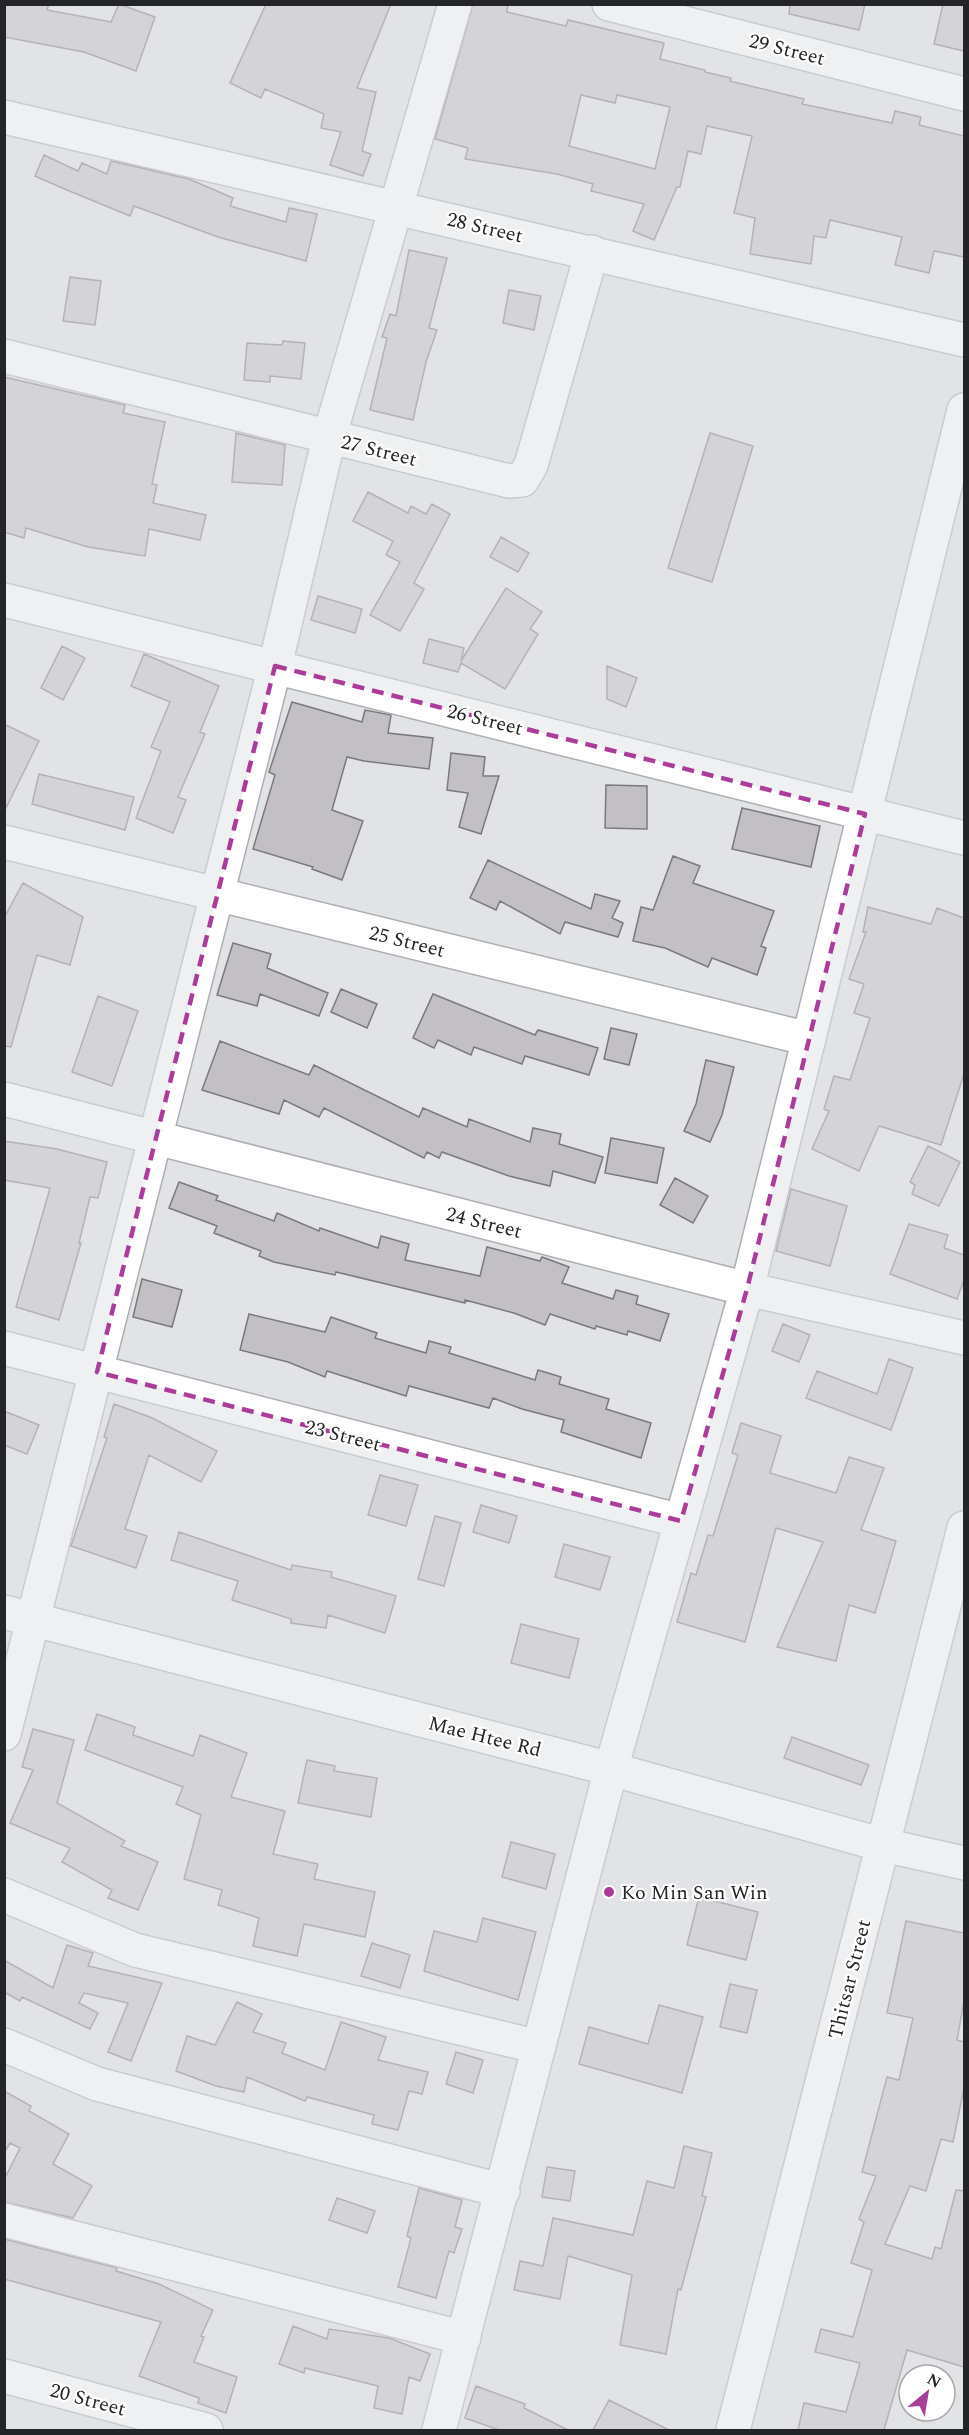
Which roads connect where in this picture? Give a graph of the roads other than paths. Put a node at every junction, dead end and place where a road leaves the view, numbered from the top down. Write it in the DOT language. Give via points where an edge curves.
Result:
graph roads {
  1 [pos="455,4"];
  2 [pos="609,4"];
  3 [pos="964,94"];
  4 [pos="4,117"];
  5 [pos="397,206"];
  6 [pos="592,252"];
  7 [pos="964,340"];
  8 [pos="4,356"];
  9 [pos="964,410"];
  10 [pos="329,438"];
  11 [pos="4,600"];
  12 [pos="275,666"];
  13 [pos="865,814"];
  14 [pos="964,838"];
  15 [pos="4,842"];
  16 [pos="218,894"];
  17 [pos="809,1039"];
  18 [pos="4,1100"];
  19 [pos="156,1137"];
  20 [pos="747,1289"];
  21 [pos="964,1338"];
  22 [pos="4,1348"];
  23 [pos="97,1372"];
  24 [pos="681,1521"];
  25 [pos="964,1528"];
  26 [pos="20,1616"];
  27 [pos="4,1734"];
  28 [pos="611,1769"];
  29 [pos="883,1845"];
  30 [pos="964,1863"];
  31 [pos="4,1895"];
  32 [pos="4,2045"];
  33 [pos="539,2047"];
  34 [pos="503,2191"];
  35 [pos="4,2220"];
  36 [pos="464,2338"];
  37 [pos="4,2376"];
  38 [pos="118,2419"];
  39 [pos="206,2430"];
  40 [pos="439,2430"];
  41 [pos="733,2430"];
  1 -- 5 [label="street"];
  2 -- 3 [label="street, 29 Street"];
  4 -- 5 [label="street, 28 Street"];
  5 -- 6 [label="street, 28 Street"];
  5 -- 10 [label="street"];
  6 -- 7 [label="street, 28 Street"];
  6 -- 10 [label="street, 27 Street" via="531,465 522,480 509,482"];
  8 -- 10 [label="street, 27 Street"];
  9 -- 13 [label="street"];
  10 -- 12 [label="street"];
  11 -- 12 [label="street, 26 Street"];
  12 -- 13 [label="street, 26 Street"];
  12 -- 16 [label="street"];
  13 -- 14 [label="street, 26 Street"];
  13 -- 17 [label="street"];
  15 -- 16 [label="street, 25 Street"];
  16 -- 17 [label="street, 25 Street"];
  16 -- 19 [label="street"];
  17 -- 20 [label="street"];
  18 -- 19 [label="street, 24 Street"];
  19 -- 20 [label="street, 24 Street"];
  19 -- 23 [label="street"];
  20 -- 21 [label="street, 24 Street"];
  20 -- 24 [label="street"];
  22 -- 23 [label="street, 23 Street"];
  23 -- 24 [label="street, 23 Street"];
  23 -- 26 [label="street"];
  24 -- 28 [label="street"];
  25 -- 29 [label="street, Thitsar Street"];
  26 -- 27 [label="street"];
  26 -- 28 [label="street, Mae Htee Rd"];
  28 -- 29 [label="street, Mae Htee Rd"];
  28 -- 33 [label="street"];
  29 -- 30 [label="street, Mae Htee Rd"];
  29 -- 41 [label="street, Thitsar Street"];
  31 -- 33 [label="street" via="135,1950"];
  32 -- 34 [label="street" via="98,2084"];
  33 -- 34 [label="street"];
  34 -- 36 [label="street"];
  35 -- 36 [label="street"];
  36 -- 40 [label="street"];
  37 -- 38 [label="street, 20 Street"];
  38 -- 39 [label="street, 20 Street"];
}
